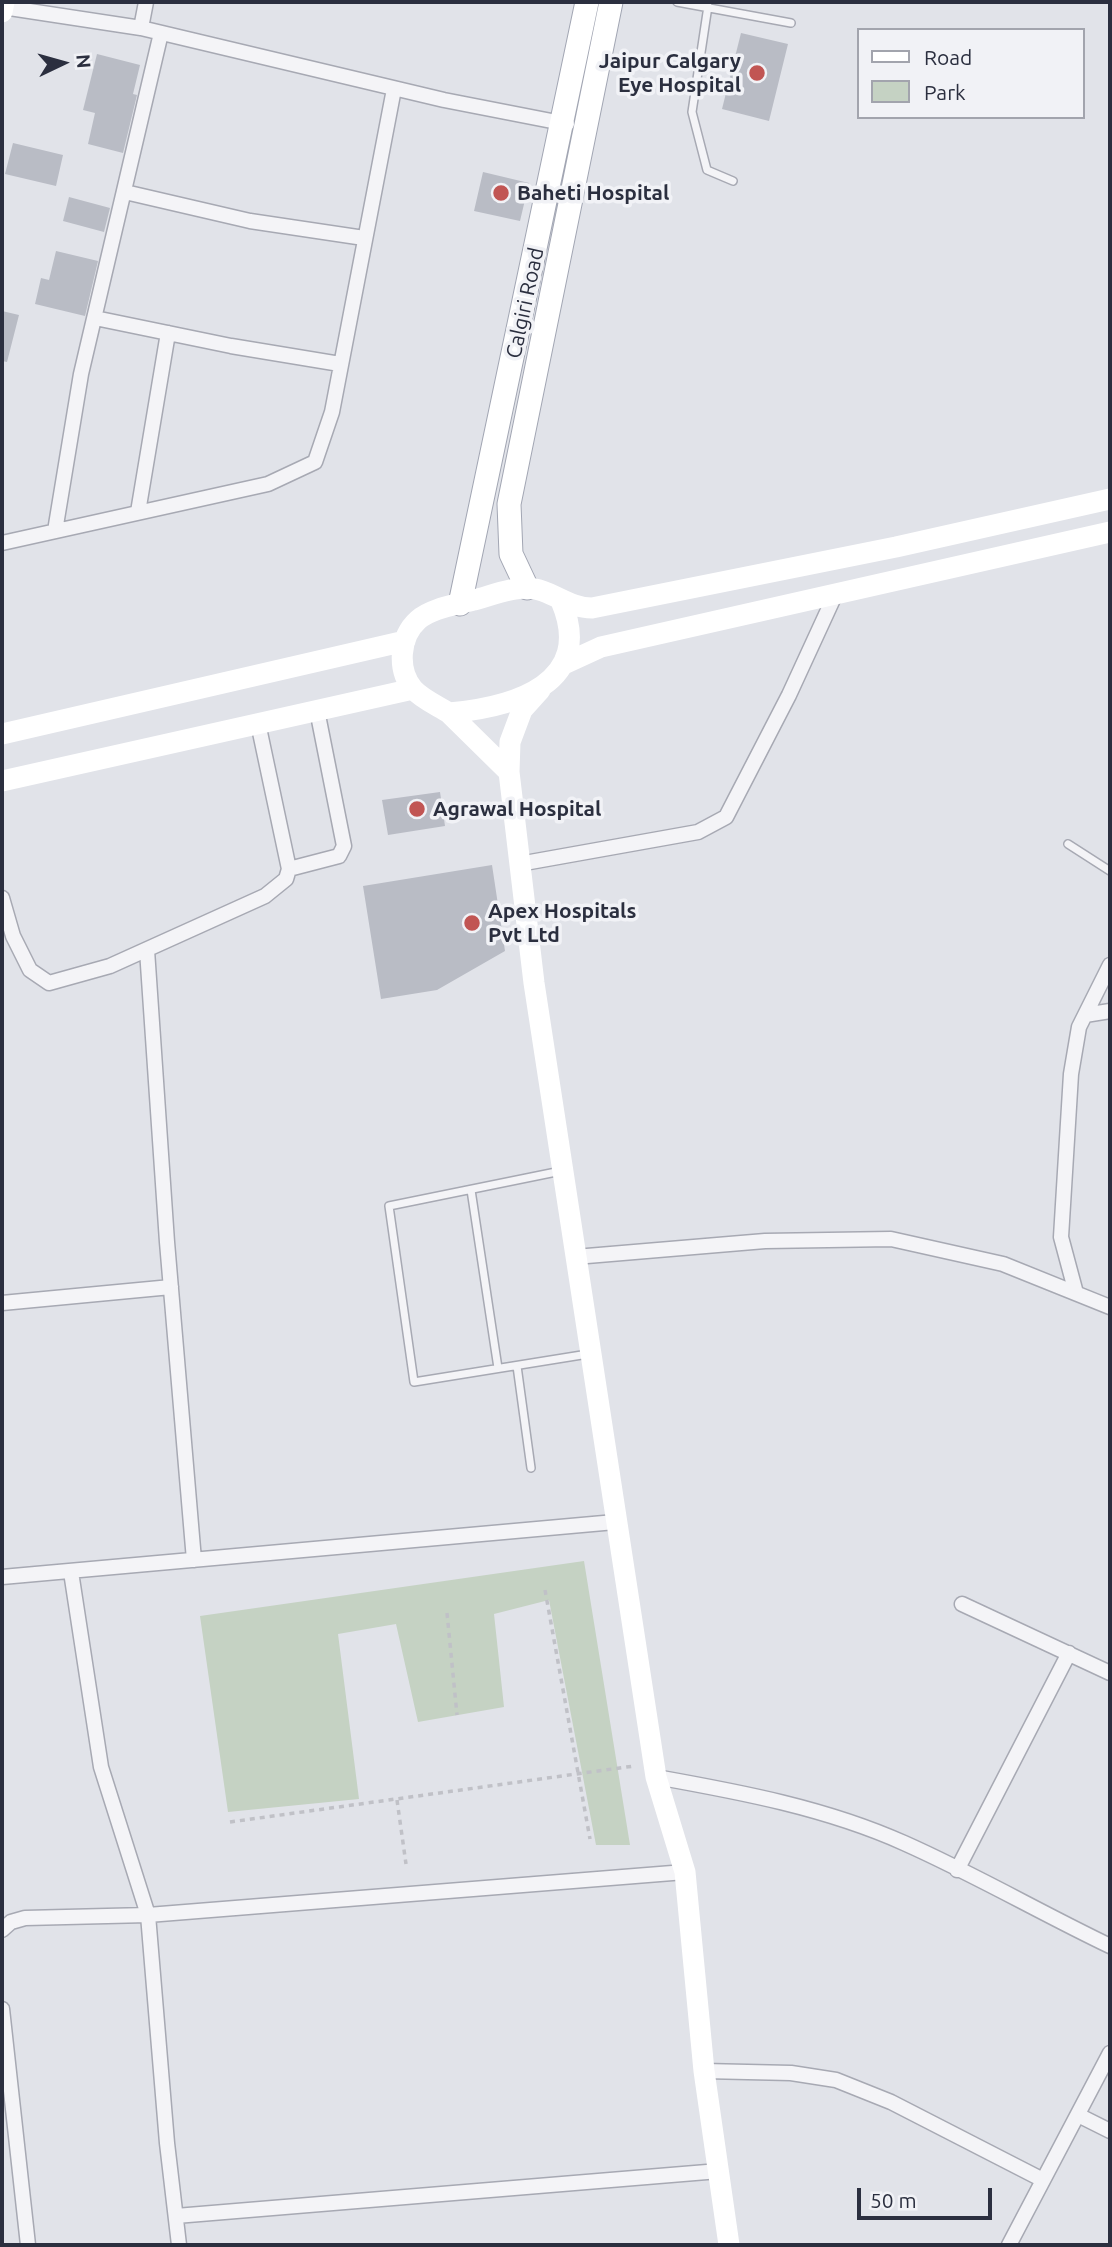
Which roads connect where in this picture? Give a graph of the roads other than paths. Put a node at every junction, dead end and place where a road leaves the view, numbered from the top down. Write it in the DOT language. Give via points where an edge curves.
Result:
graph roads {
  1 [pos="146,2"];
  2 [pos="587,2"];
  3 [pos="611,2"];
  4 [pos="677,2"];
  5 [pos="708,6"];
  6 [pos="3,7"];
  7 [pos="792,23"];
  8 [pos="141,29"];
  9 [pos="161,33"];
  10 [pos="394,89"];
  11 [pos="575,126"];
  12 [pos="733,181"];
  13 [pos="125,192"];
  14 [pos="364,238"];
  15 [pos="95,318"];
  16 [pos="168,333"];
  17 [pos="340,364"];
  18 [pos="1110,499"];
  19 [pos="138,512"];
  20 [pos="54,531"];
  21 [pos="1110,532"];
  22 [pos="2,543"];
  23 [pos="527,588"];
  24 [pos="835,595"];
  25 [pos="561,601"];
  26 [pos="460,604"];
  27 [pos="405,641"];
  28 [pos="564,664"];
  29 [pos="413,689"];
  30 [pos="540,690"];
  31 [pos="317,710"];
  32 [pos="449,713"];
  33 [pos="258,723"];
  34 [pos="2,734"];
  35 [pos="509,772"];
  36 [pos="2,781"];
  37 [pos="1068,844"];
  38 [pos="519,864"];
  39 [pos="289,869"];
  40 [pos="1110,872"];
  41 [pos="2,898"];
  42 [pos="147,950"];
  43 [pos="1110,965"];
  44 [pos="1110,1011"];
  45 [pos="1085,1015"];
  46 [pos="562,1171"];
  47 [pos="471,1190"];
  48 [pos="575,1257"];
  49 [pos="171,1287"];
  50 [pos="1076,1293"];
  51 [pos="2,1303"];
  52 [pos="1110,1307"];
  53 [pos="590,1353"];
  54 [pos="517,1366"];
  55 [pos="498,1368"];
  56 [pos="531,1468"];
  57 [pos="615,1522"];
  58 [pos="194,1560"];
  59 [pos="71,1572"];
  60 [pos="2,1577"];
  61 [pos="962,1604"];
  62 [pos="1069,1653"];
  63 [pos="1110,1673"];
  64 [pos="655,1770"];
  65 [pos="957,1870"];
  66 [pos="685,1872"];
  67 [pos="148,1915"];
  68 [pos="2,1930"];
  69 [pos="1110,1946"];
  70 [pos="2,2009"];
  71 [pos="1110,2053"];
  72 [pos="704,2071"];
  73 [pos="6,2098"];
  74 [pos="1078,2115"];
  75 [pos="1110,2131"];
  76 [pos="719,2171"];
  77 [pos="1043,2180"];
  78 [pos="176,2216"];
  79 [pos="28,2245"];
  80 [pos="179,2245"];
  81 [pos="729,2245"];
  82 [pos="1009,2245"];
  1 -- 8 [label="street"];
  2 -- 11 [label="main road, Calgiri Road"];
  3 -- 11 [label="main road, Calgiri Road"];
  4 -- 5 [label="lane"];
  5 -- 7 [label="lane"];
  5 -- 12 [label="lane" via="692,112 708,170"];
  6 -- 8 [label="street"];
  8 -- 9 [label="street"];
  9 -- 10 [label="street"];
  9 -- 13 [label="street"];
  10 -- 11 [label="street"];
  10 -- 14 [label="street"];
  11 -- 23 [label="main road, Calgiri Road" via="509,504 511,554"];
  11 -- 26 [label="main road, Calgiri Road"];
  13 -- 14 [label="street" via="250,221"];
  13 -- 15 [label="street"];
  14 -- 17 [label="street"];
  15 -- 16 [label="street"];
  15 -- 20 [label="street"];
  16 -- 17 [label="street"];
  16 -- 19 [label="street"];
  17 -- 19 [label="street" via="332,412 315,463 268,484"];
  18 -- 25 [label="main road" via="592,608"];
  19 -- 20 [label="street"];
  20 -- 22 [label="street"];
  21 -- 24 [label="main road"];
  23 -- 25 [label="main road"];
  23 -- 26 [label="main road"];
  24 -- 28 [label="main road" via="601,647"];
  24 -- 38 [label="street" via="726,817 698,832"];
  25 -- 28 [label="main road" via="571,639"];
  26 -- 27 [label="main road" via="419,619"];
  27 -- 29 [label="main road" via="404,672"];
  27 -- 34 [label="main road"];
  28 -- 30 [label="main road"];
  29 -- 31 [label="main road"];
  29 -- 32 [label="main road"];
  30 -- 32 [label="main road" via="497,705"];
  30 -- 35 [label="main road" via="522,710 516,725"];
  31 -- 33 [label="main road"];
  31 -- 39 [label="street" via="344,845 339,856"];
  32 -- 35 [label="main road"];
  33 -- 36 [label="main road"];
  33 -- 39 [label="street"];
  35 -- 38 [label="main road"];
  37 -- 40 [label="lane"];
  38 -- 46 [label="main road"];
  39 -- 42 [label="street" via="286,879 265,896"];
  41 -- 42 [label="street" via="13,936 30,970 49,983"];
  42 -- 49 [label="street"];
  43 -- 45 [label="street"];
  44 -- 45 [label="street"];
  45 -- 50 [label="street" via="1071,1074 1061,1237"];
  46 -- 47 [label="lane"];
  46 -- 48 [label="main road"];
  47 -- 55 [label="lane"];
  47 -- 55 [label="lane" via="389,1206 414,1382"];
  48 -- 50 [label="street" via="765,1241 891,1239 1003,1264"];
  48 -- 53 [label="main road"];
  49 -- 51 [label="street"];
  49 -- 58 [label="street"];
  50 -- 52 [label="street"];
  53 -- 54 [label="lane"];
  53 -- 57 [label="main road"];
  54 -- 55 [label="lane"];
  54 -- 56 [label="lane"];
  57 -- 58 [label="street"];
  57 -- 64 [label="main road"];
  58 -- 59 [label="street"];
  59 -- 60 [label="street"];
  59 -- 67 [label="street" via="101,1767"];
  61 -- 62 [label="street"];
  62 -- 63 [label="street"];
  62 -- 65 [label="street"];
  64 -- 65 [label="street" via="842,1820 904,1843"];
  64 -- 66 [label="main road"];
  65 -- 69 [label="street"];
  66 -- 67 [label="street"];
  66 -- 72 [label="main road"];
  67 -- 68 [label="street" via="25,1918"];
  67 -- 78 [label="street"];
  70 -- 73 [label="street"];
  71 -- 74 [label="street"];
  72 -- 76 [label="main road"];
  72 -- 77 [label="street" via="791,2073 836,2080 891,2102"];
  73 -- 79 [label="street"];
  74 -- 75 [label="street"];
  74 -- 77 [label="street"];
  76 -- 78 [label="street"];
  76 -- 81 [label="main road"];
  77 -- 82 [label="street"];
  78 -- 80 [label="street"];
}
